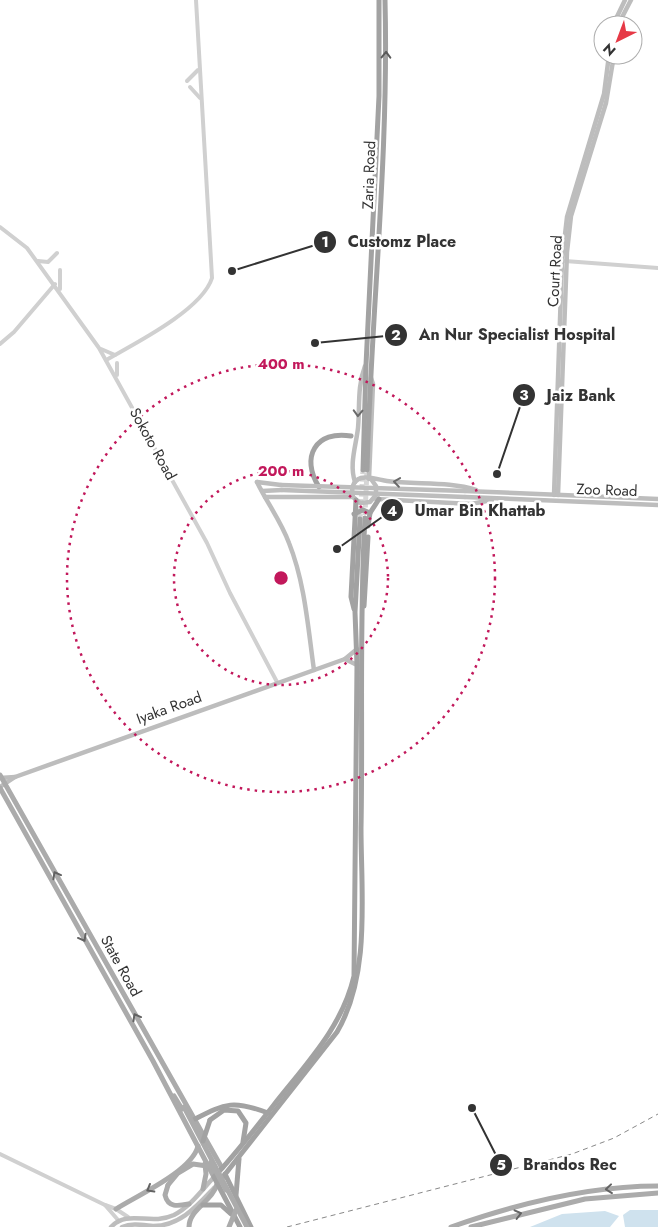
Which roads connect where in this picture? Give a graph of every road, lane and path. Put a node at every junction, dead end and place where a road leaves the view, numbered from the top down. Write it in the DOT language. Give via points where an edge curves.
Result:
graph roads {
  1 [pos="196,0"];
  2 [pos="379,0"];
  3 [pos="385,0"];
  4 [pos="625,0"];
  5 [pos="630,0"];
  6 [pos="618,15"];
  7 [pos="623,15"];
  8 [pos="608,65"];
  9 [pos="612,65"];
  10 [pos="200,66"];
  11 [pos="187,81"];
  12 [pos="190,87"];
  13 [pos="202,101"];
  14 [pos="0,227"];
  15 [pos="57,253"];
  16 [pos="38,261"];
  17 [pos="564,261"];
  18 [pos="658,268"];
  19 [pos="60,270"];
  20 [pos="51,279"];
  21 [pos="55,284"];
  22 [pos="48,291"];
  23 [pos="60,291"];
  24 [pos="0,344"];
  25 [pos="99,348"];
  26 [pos="115,355"];
  27 [pos="106,360"];
  28 [pos="117,363"];
  29 [pos="366,365"];
  30 [pos="370,377"];
  31 [pos="117,378"];
  32 [pos="351,436"];
  33 [pos="358,441"];
  34 [pos="364,445"];
  35 [pos="370,479"];
  36 [pos="355,482"];
  37 [pos="319,487"];
  38 [pos="281,488"];
  39 [pos="262,492"];
  40 [pos="480,492"];
  41 [pos="465,494"];
  42 [pos="556,495"];
  43 [pos="265,497"];
  44 [pos="355,498"];
  45 [pos="498,498"];
  46 [pos="377,499"];
  47 [pos="658,499"];
  48 [pos="658,505"];
  49 [pos="370,513"];
  50 [pos="354,514"];
  51 [pos="363,519"];
  52 [pos="358,613"];
  53 [pos="357,649"];
  54 [pos="345,659"];
  55 [pos="357,665"];
  56 [pos="314,670"];
  57 [pos="277,682"];
  58 [pos="0,776"];
  59 [pos="15,777"];
  60 [pos="2,787"];
  61 [pos="160,1060"];
  62 [pos="153,1062"];
  63 [pos="183,1108"];
  64 [pos="268,1112"];
  65 [pos="195,1119"];
  66 [pos="203,1141"];
  67 [pos="242,1145"];
  68 [pos="198,1146"];
  69 [pos="0,1154"];
  70 [pos="239,1158"];
  71 [pos="204,1159"];
  72 [pos="214,1167"];
  73 [pos="222,1168"];
  74 [pos="226,1175"];
  75 [pos="214,1177"];
  76 [pos="217,1184"];
  77 [pos="658,1186"];
  78 [pos="203,1190"];
  79 [pos="658,1193"];
  80 [pos="236,1196"];
  81 [pos="582,1196"];
  82 [pos="189,1204"];
  83 [pos="105,1205"];
  84 [pos="202,1205"];
  85 [pos="116,1209"];
  86 [pos="236,1210"];
  87 [pos="128,1217"];
  88 [pos="235,1218"];
  89 [pos="118,1220"];
  90 [pos="112,1227"];
  91 [pos="122,1227"];
  92 [pos="189,1227"];
  93 [pos="228,1227"];
  94 [pos="240,1227"];
  95 [pos="246,1227"];
  96 [pos="251,1227"];
  97 [pos="451,1227"];
  98 [pos="471,1227"];
  1 -- 10 [label="street"];
  2 -- 29 [label="highway, Zaria Road" via="379,96"];
  30 -- 3 [label="highway, Zaria Road, one-way" via="378,254"];
  4 -- 6 [label="main road"];
  5 -- 7 [label="main road"];
  8 -- 17 [label="main road, Court Road" via="604,94 566,217"];
  9 -- 17 [label="main road, Court Road" via="606,103 571,216"];
  10 -- 11 [label="street"];
  10 -- 13 [label="street"];
  12 -- 13 [label="street"];
  13 -- 26 [label="street" via="212,278 208,287 170,323"];
  14 -- 16 [label="street, Sokoto Road"];
  15 -- 16 [label="street" via="48,262"];
  16 -- 20 [label="street, Sokoto Road"];
  17 -- 18 [label="street"];
  17 -- 42 [label="main road, Court Road"];
  19 -- 23 [label="street"];
  20 -- 21 [label="street, Sokoto Road"];
  20 -- 22 [label="street"];
  21 -- 22 [label="street"];
  21 -- 23 [label="street, Sokoto Road"];
  22 -- 24 [label="street"];
  23 -- 25 [label="street, Sokoto Road"];
  25 -- 26 [label="street"];
  25 -- 27 [label="street, Sokoto Road"];
  26 -- 27 [label="street"];
  27 -- 31 [label="street, Sokoto Road"];
  28 -- 31 [label="street"];
  29 -- 34 [label="highway, Zaria Road"];
  29 -- 36 [label="main road, one-way" via="359,384 352,470"];
  30 -- 34 [label="highway, Zaria Road" via="365,470"];
  30 -- 35 [label="main road" via="373,384"];
  31 -- 57 [label="street, Sokoto Road" via="207,543"];
  32 -- 37 [label="highway" via="333,435 322,439 313,450 310,470"];
  33 -- 34 [label="highway"];
  35 -- 36 [label="main road"];
  40 -- 35 [label="main road, one-way" via="463,487"];
  35 -- 46 [label="main road" via="376,486"];
  36 -- 44 [label="main road" via="352,491"];
  37 -- 38 [label="main road, bridge"];
  37 -- 41 [label="main road, bridge"];
  38 -- 39 [label="main road"];
  38 -- 39 [label="main road" via="257,482"];
  38 -- 41 [label="main road, bridge"];
  39 -- 43 [label="main road"];
  40 -- 41 [label="main road, Zoo Road"];
  40 -- 42 [label="main road, Zoo Road"];
  41 -- 45 [label="main road, Zoo Road"];
  42 -- 47 [label="main road, Zoo Road"];
  43 -- 44 [label="main road"];
  43 -- 56 [label="main road" via="288,540 299,575"];
  44 -- 46 [label="main road" via="365,503"];
  44 -- 50 [label="highway"];
  45 -- 46 [label="main road" via="471,504"];
  45 -- 48 [label="main road, Zoo Road"];
  46 -- 49 [label="highway"];
  49 -- 50 [label="highway" via="363,510"];
  49 -- 52 [label="highway" via="365,595"];
  50 -- 52 [label="highway" via="351,597"];
  51 -- 52 [label="highway"];
  52 -- 53 [label="highway"];
  52 -- 70 [label="highway" via="362,758 357,983 337,1032"];
  53 -- 54 [label="main road"];
  53 -- 55 [label="highway"];
  54 -- 55 [label="main road"];
  54 -- 56 [label="main road, Iyaka Road"];
  55 -- 64 [label="highway" via="354,976 346,1004 334,1028"];
  56 -- 57 [label="main road, Iyaka Road"];
  57 -- 59 [label="main road, Iyaka Road"];
  58 -- 59 [label="main road, Iyaka Road"];
  58 -- 60 [label="main road, State Road"];
  59 -- 60 [label="main road"];
  61 -- 60 [label="main road, State Road, one-way"];
  60 -- 62 [label="main road, State Road, one-way"];
  61 -- 63 [label="main road"];
  61 -- 65 [label="main road, State Road"];
  62 -- 63 [label="main road"];
  62 -- 68 [label="main road, State Road"];
  63 -- 66 [label="main road, bridge"];
  63 -- 72 [label="main road, bridge"];
  64 -- 65 [label="highway" via="231,1104"];
  64 -- 67 [label="highway"];
  65 -- 73 [label="main road, State Road"];
  66 -- 67 [label="highway, bridge" via="210,1120 224,1110 232,1109 241,1113 246,1123"];
  66 -- 95 [label="main road, bridge"];
  67 -- 73 [label="highway"];
  68 -- 71 [label="main road, State Road"];
  68 -- 85 [label="main road, one-way" via="190,1162"];
  69 -- 83 [label="street"];
  70 -- 74 [label="highway"];
  70 -- 80 [label="highway"];
  71 -- 75 [label="main road, State Road"];
  71 -- 78 [label="main road"];
  72 -- 82 [label="main road, bridge" via="194,1164 178,1173 168,1185 165,1195 169,1203 176,1206"];
  72 -- 86 [label="main road, bridge"];
  73 -- 74 [label="highway"];
  73 -- 75 [label="highway"];
  74 -- 76 [label="highway"];
  74 -- 80 [label="highway"];
  75 -- 76 [label="highway"];
  75 -- 78 [label="main road"];
  76 -- 84 [label="main road"];
  76 -- 88 [label="highway"];
  76 -- 91 [label="main road" via="197,1206 175,1221 162,1225 128,1224"];
  77 -- 81 [label="main road, one-way"];
  78 -- 82 [label="main road"];
  79 -- 81 [label="main road"];
  80 -- 96 [label="highway"];
  81 -- 97 [label="main road" via="498,1210"];
  98 -- 81 [label="main road, one-way"];
  82 -- 87 [label="main road" via="159,1219"];
  83 -- 85 [label="street"];
  83 -- 89 [label="street"];
  84 -- 88 [label="highway" via="220,1205"];
  84 -- 92 [label="main road" via="191,1217"];
  85 -- 87 [label="street"];
  86 -- 93 [label="main road, bridge"];
  86 -- 95 [label="main road, bridge"];
  87 -- 89 [label="main road"];
  88 -- 94 [label="highway"];
  89 -- 90 [label="main road"];
}
